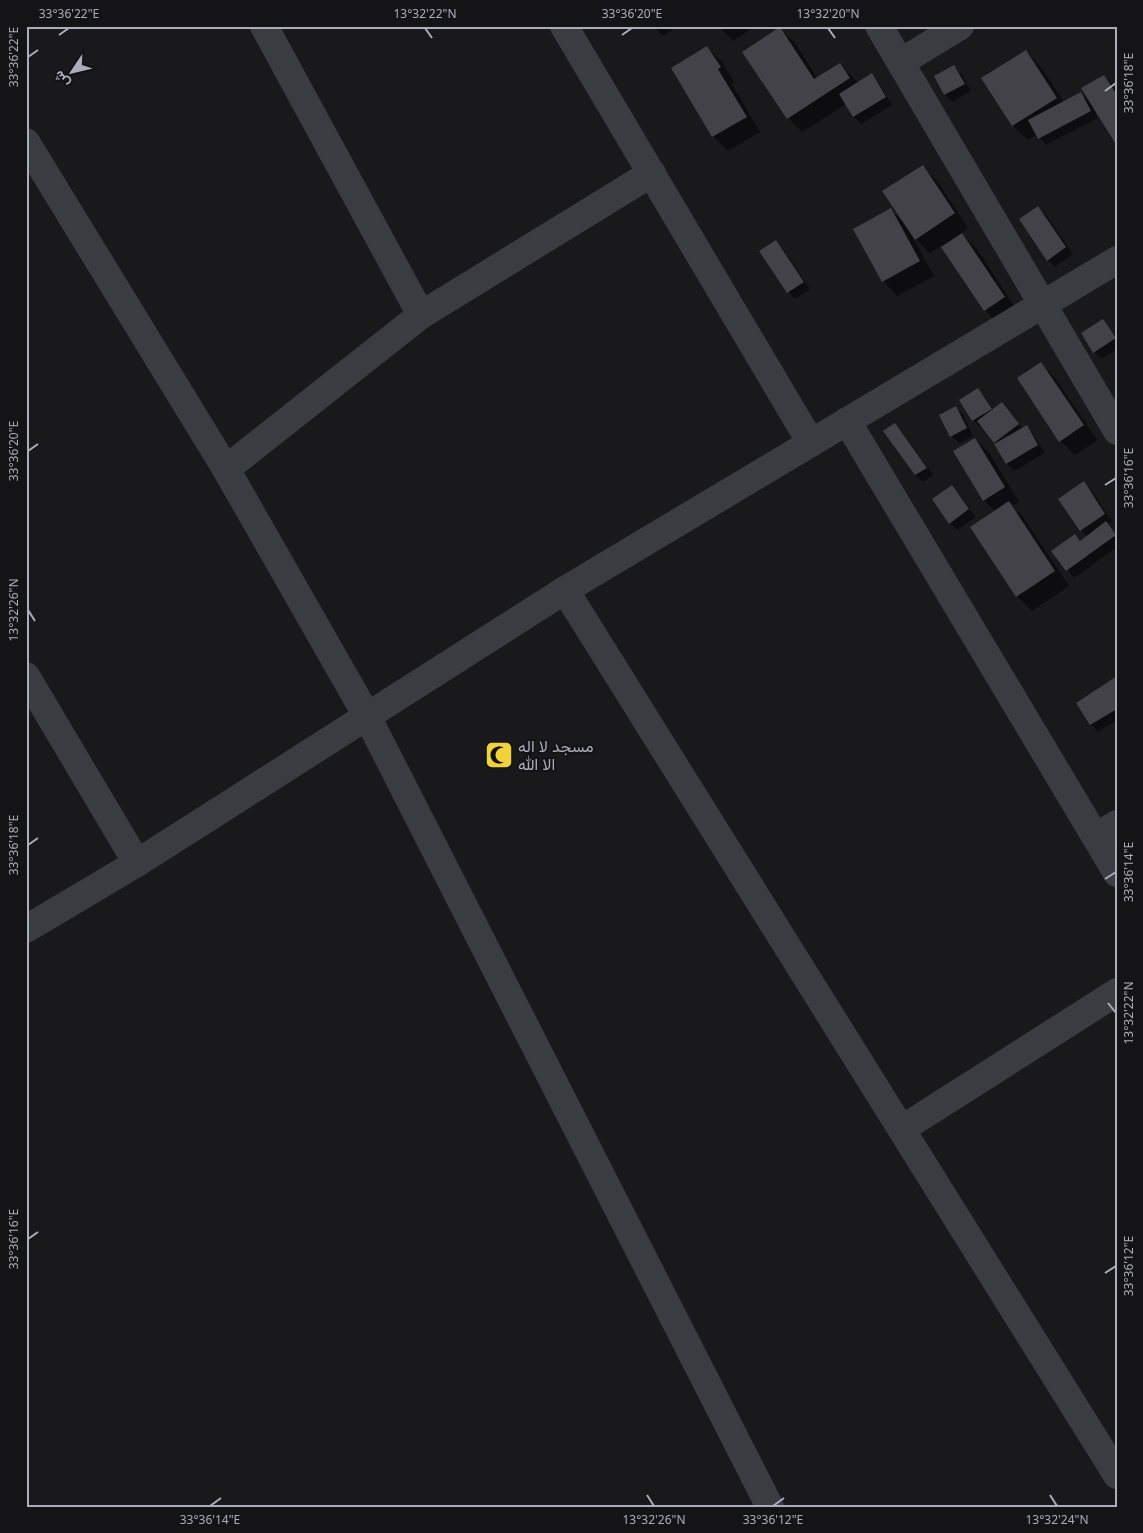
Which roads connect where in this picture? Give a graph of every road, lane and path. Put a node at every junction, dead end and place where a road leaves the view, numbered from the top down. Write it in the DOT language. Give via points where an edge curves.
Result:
graph roads {
  1 [pos="264,26"];
  2 [pos="564,26"];
  3 [pos="879,26"];
  4 [pos="960,26"];
  5 [pos="901,62"];
  6 [pos="26,142"];
  7 [pos="652,173"];
  8 [pos="1117,260"];
  9 [pos="1042,305"];
  10 [pos="420,315"];
  11 [pos="847,421"];
  12 [pos="1117,431"];
  13 [pos="811,443"];
  14 [pos="226,469"];
  15 [pos="565,590"];
  16 [pos="26,676"];
  17 [pos="367,716"];
  18 [pos="1106,830"];
  19 [pos="137,863"];
  20 [pos="1117,873"];
  21 [pos="26,929"];
  22 [pos="1117,992"];
  23 [pos="902,1129"];
  24 [pos="1117,1475"];
  25 [pos="770,1507"];
  1 -- 10 [label="street"];
  2 -- 7 [label="street"];
  3 -- 5 [label="street"];
  4 -- 5 [label="street"];
  5 -- 9 [label="street"];
  6 -- 14 [label="street"];
  7 -- 10 [label="street"];
  7 -- 13 [label="street"];
  8 -- 9 [label="street"];
  9 -- 11 [label="street"];
  9 -- 12 [label="street"];
  10 -- 14 [label="street"];
  11 -- 13 [label="street"];
  11 -- 18 [label="street"];
  13 -- 15 [label="street"];
  14 -- 17 [label="street"];
  15 -- 17 [label="street"];
  15 -- 23 [label="street"];
  16 -- 19 [label="street"];
  17 -- 19 [label="street"];
  17 -- 25 [label="street"];
  18 -- 20 [label="street"];
  19 -- 21 [label="street"];
  22 -- 23 [label="street"];
  23 -- 24 [label="street"];
}
